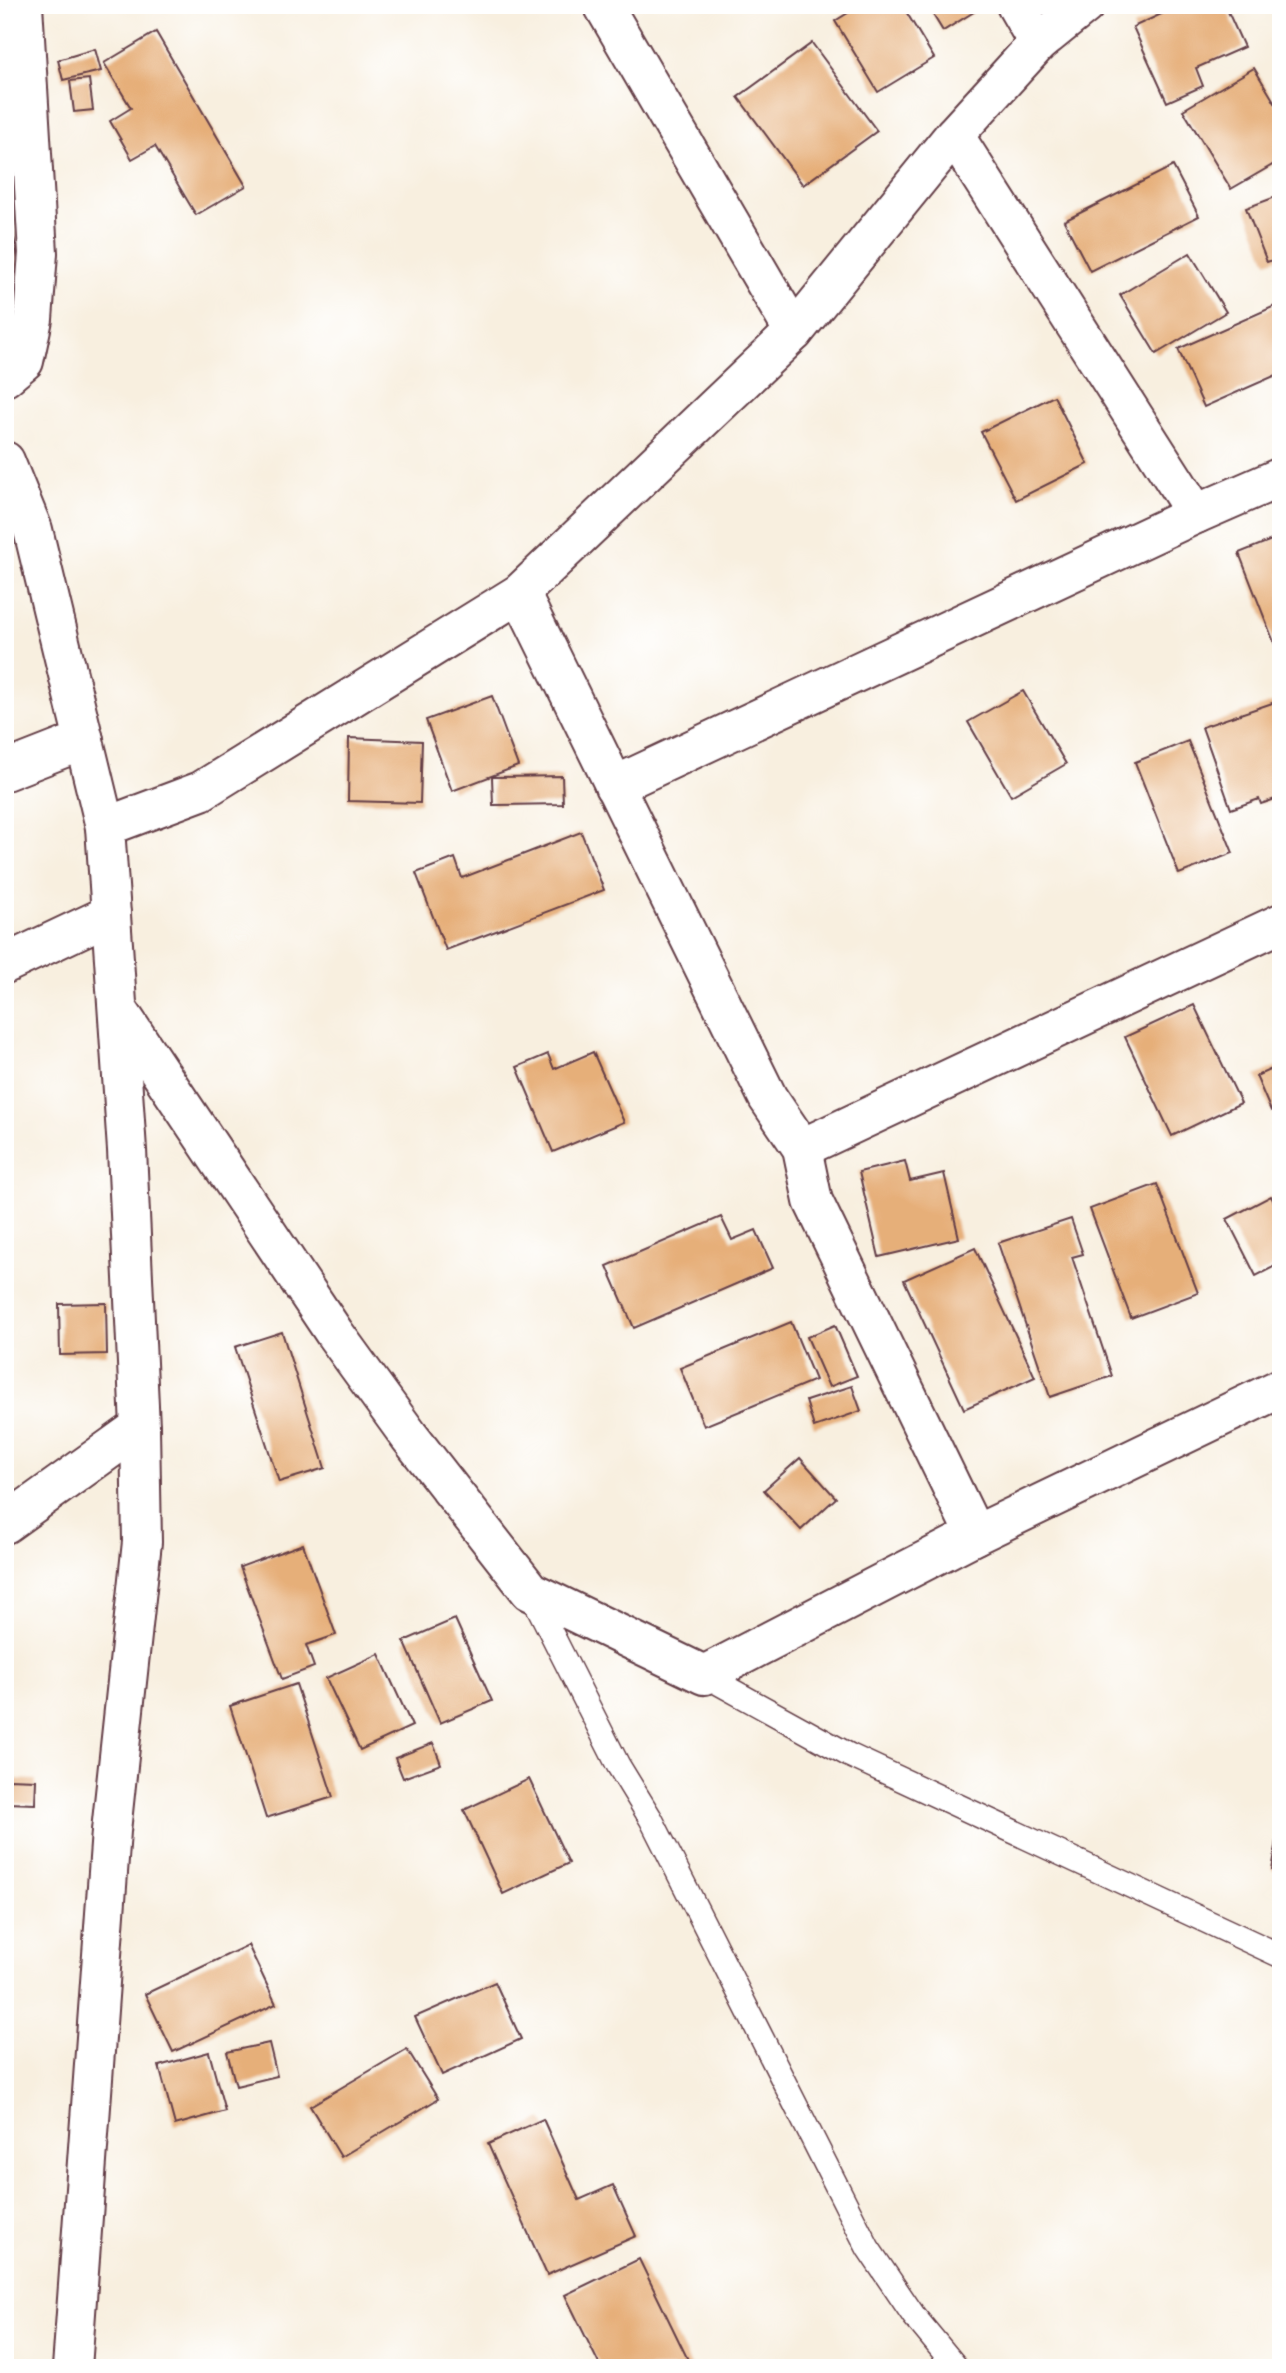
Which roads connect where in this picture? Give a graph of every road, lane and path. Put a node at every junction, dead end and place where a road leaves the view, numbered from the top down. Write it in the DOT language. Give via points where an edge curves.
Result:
graph roads {
  1 [pos="23,5"];
  2 [pos="603,5"];
  3 [pos="1016,5"];
  4 [pos="1085,5"];
  5 [pos="1038,43"];
  6 [pos="954,135"];
  7 [pos="794,332"];
  8 [pos="5,377"];
  9 [pos="5,461"];
  10 [pos="1281,477"];
  11 [pos="1196,514"];
  12 [pos="520,593"];
  13 [pos="84,740"];
  14 [pos="5,771"];
  15 [pos="614,786"];
  16 [pos="105,827"];
  17 [pos="111,914"];
  18 [pos="1281,923"];
  19 [pos="5,964"];
  20 [pos="118,1009"];
  21 [pos="802,1148"];
  22 [pos="1281,1388"];
  23 [pos="140,1427"];
  24 [pos="5,1524"];
  25 [pos="975,1535"];
  26 [pos="530,1591"];
  27 [pos="704,1675"];
  28 [pos="1281,1956"];
  29 [pos="72,2368"];
  30 [pos="957,2368"];
  1 -- 8 [label="street" via="38,253 24,360"];
  2 -- 7 [label="street"];
  3 -- 5 [label="street"];
  4 -- 5 [label="street"];
  5 -- 6 [label="street"];
  6 -- 7 [label="street"];
  6 -- 11 [label="street"];
  7 -- 12 [label="street"];
  9 -- 13 [label="street" via="33,530"];
  10 -- 11 [label="street"];
  11 -- 15 [label="street"];
  12 -- 15 [label="street"];
  12 -- 16 [label="street" via="201,791"];
  13 -- 14 [label="street"];
  13 -- 16 [label="street"];
  15 -- 21 [label="street" via="768,1098"];
  16 -- 17 [label="street"];
  17 -- 19 [label="street"];
  17 -- 20 [label="street"];
  18 -- 21 [label="street"];
  20 -- 23 [label="street"];
  20 -- 26 [label="street" via="350,1354"];
  21 -- 25 [label="street" via="813,1201"];
  22 -- 25 [label="street"];
  23 -- 24 [label="street"];
  23 -- 29 [label="street" via="142,1542 111,1831"];
  25 -- 27 [label="street"];
  26 -- 27 [label="street"];
  26 -- 30 [label="lane" via="868,2248 914,2316"];
  27 -- 28 [label="lane" via="849,1755"];
}
